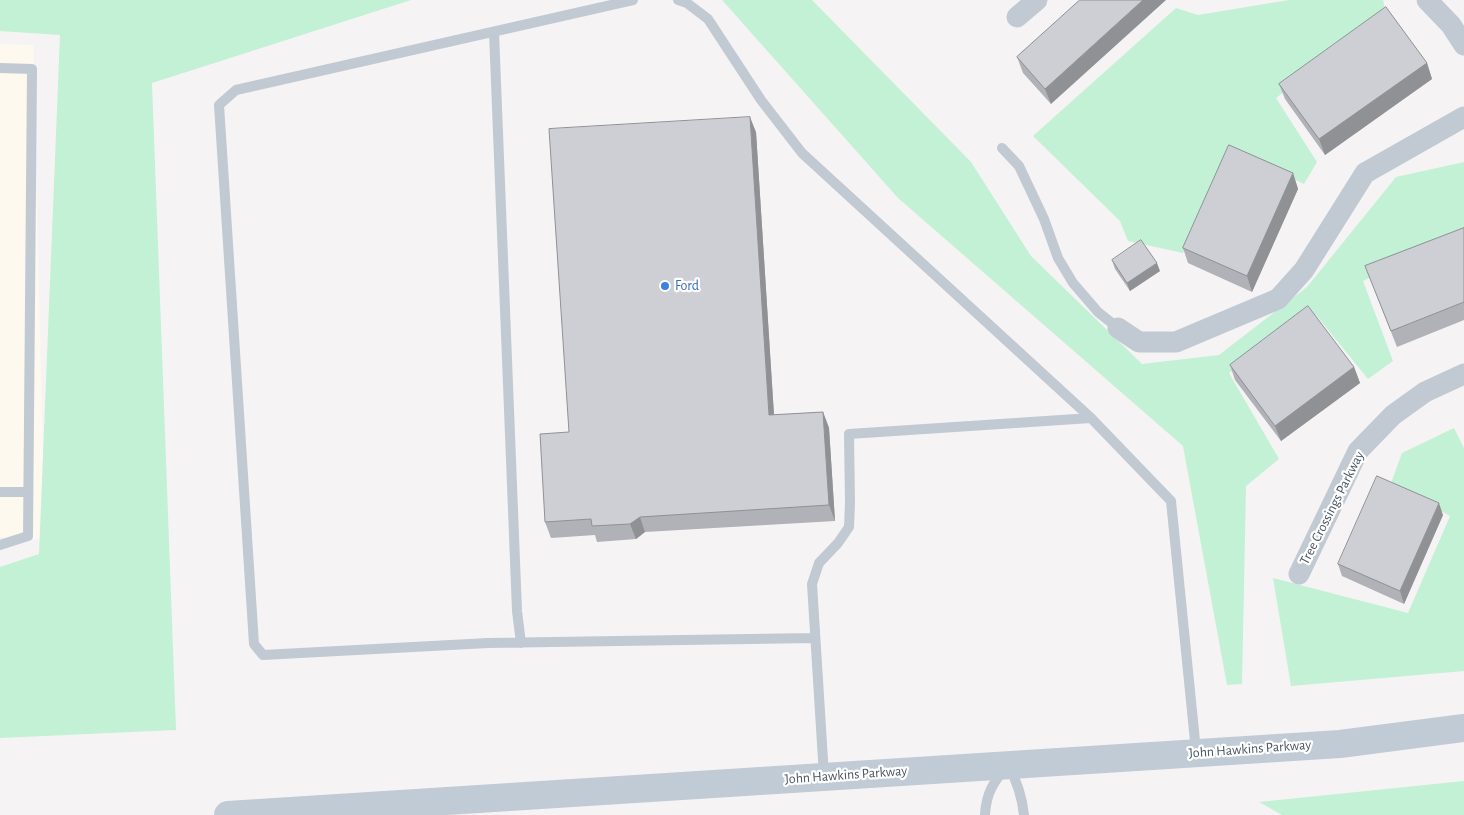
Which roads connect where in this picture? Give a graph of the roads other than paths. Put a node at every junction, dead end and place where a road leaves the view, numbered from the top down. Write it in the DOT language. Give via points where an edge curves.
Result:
graph roads {
  1 [pos="633,0"];
  2 [pos="678,0"];
  3 [pos="1037,0"];
  4 [pos="1427,0"];
  5 [pos="1017,17"];
  6 [pos="494,32"];
  7 [pos="1464,45"];
  8 [pos="0,68"];
  9 [pos="1464,117"];
  10 [pos="1002,148"];
  11 [pos="1118,328"];
  12 [pos="1464,374"];
  13 [pos="1091,418"];
  14 [pos="0,492"];
  15 [pos="28,492"];
  16 [pos="0,544"];
  17 [pos="1299,574"];
  18 [pos="814,638"];
  19 [pos="521,643"];
  20 [pos="1464,728"];
  21 [pos="1196,753"];
  22 [pos="1008,765"];
  23 [pos="824,777"];
  24 [pos="394,810"];
  25 [pos="228,815"];
  26 [pos="985,815"];
  27 [pos="1024,815"];
  1 -- 6 [label="lane"];
  2 -- 13 [label="lane" via="708,19 761,100 802,153"];
  3 -- 5 [label="street"];
  4 -- 7 [label="street" via="1451,25"];
  6 -- 19 [label="lane" via="517,611"];
  6 -- 19 [label="lane" via="236,90 219,105 254,644 263,655"];
  8 -- 15 [label="lane" via="32,69"];
  9 -- 11 [label="street" via="1365,173 1304,270 1278,299 1176,342 1139,342"];
  10 -- 11 [label="lane" via="1019,166 1072,283 1098,312"];
  12 -- 17 [label="street, Tree Crossings Parkway" via="1425,392 1393,415 1358,451"];
  13 -- 18 [label="lane" via="849,434 849,527 819,563 812,584"];
  13 -- 21 [label="lane" via="1171,501"];
  14 -- 15 [label="lane"];
  15 -- 16 [label="lane" via="28,536"];
  18 -- 19 [label="lane"];
  18 -- 23 [label="lane"];
  20 -- 21 [label="main road, John Hawkins Parkway" via="1340,744"];
  21 -- 22 [label="main road, John Hawkins Parkway"];
  22 -- 23 [label="main road, John Hawkins Parkway"];
  22 -- 26 [label="lane" via="996,778 986,801"];
  22 -- 27 [label="lane" via="1017,780"];
  23 -- 24 [label="main road, John Hawkins Parkway"];
  24 -- 25 [label="main road, John Hawkins Parkway"];
}
